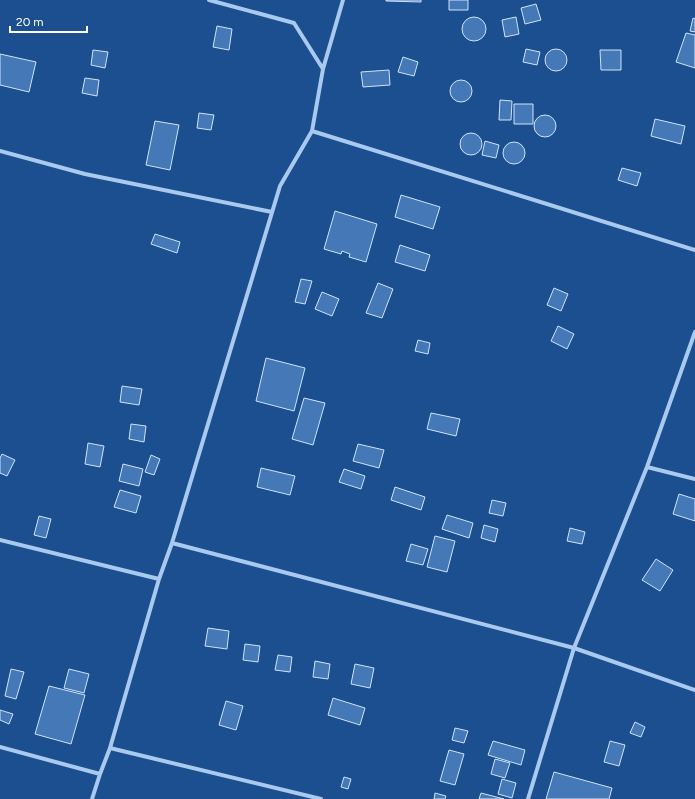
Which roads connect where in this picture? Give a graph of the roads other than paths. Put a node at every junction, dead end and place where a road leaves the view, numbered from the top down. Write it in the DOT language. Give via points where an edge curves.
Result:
graph roads {
  1 [pos="209,0"];
  2 [pos="342,0"];
  3 [pos="323,69"];
  4 [pos="312,131"];
  5 [pos="0,151"];
  6 [pos="272,212"];
  7 [pos="695,250"];
  8 [pos="695,332"];
  9 [pos="647,467"];
  10 [pos="695,479"];
  11 [pos="0,540"];
  12 [pos="172,543"];
  13 [pos="159,580"];
  14 [pos="574,648"];
  15 [pos="695,690"];
  16 [pos="0,747"];
  17 [pos="110,748"];
  18 [pos="100,774"];
  19 [pos="92,799"];
  20 [pos="321,799"];
  21 [pos="528,799"];
  1 -- 3 [label="street" via="294,23"];
  2 -- 3 [label="street"];
  3 -- 4 [label="street"];
  4 -- 6 [label="street" via="280,186"];
  4 -- 7 [label="street"];
  5 -- 6 [label="street" via="85,174"];
  6 -- 12 [label="street"];
  8 -- 9 [label="street"];
  9 -- 10 [label="street"];
  9 -- 14 [label="street"];
  11 -- 13 [label="street"];
  12 -- 13 [label="street"];
  12 -- 14 [label="street"];
  13 -- 17 [label="street"];
  14 -- 15 [label="street"];
  14 -- 21 [label="street"];
  16 -- 18 [label="street"];
  17 -- 18 [label="street"];
  17 -- 20 [label="street"];
  18 -- 19 [label="street"];
}
